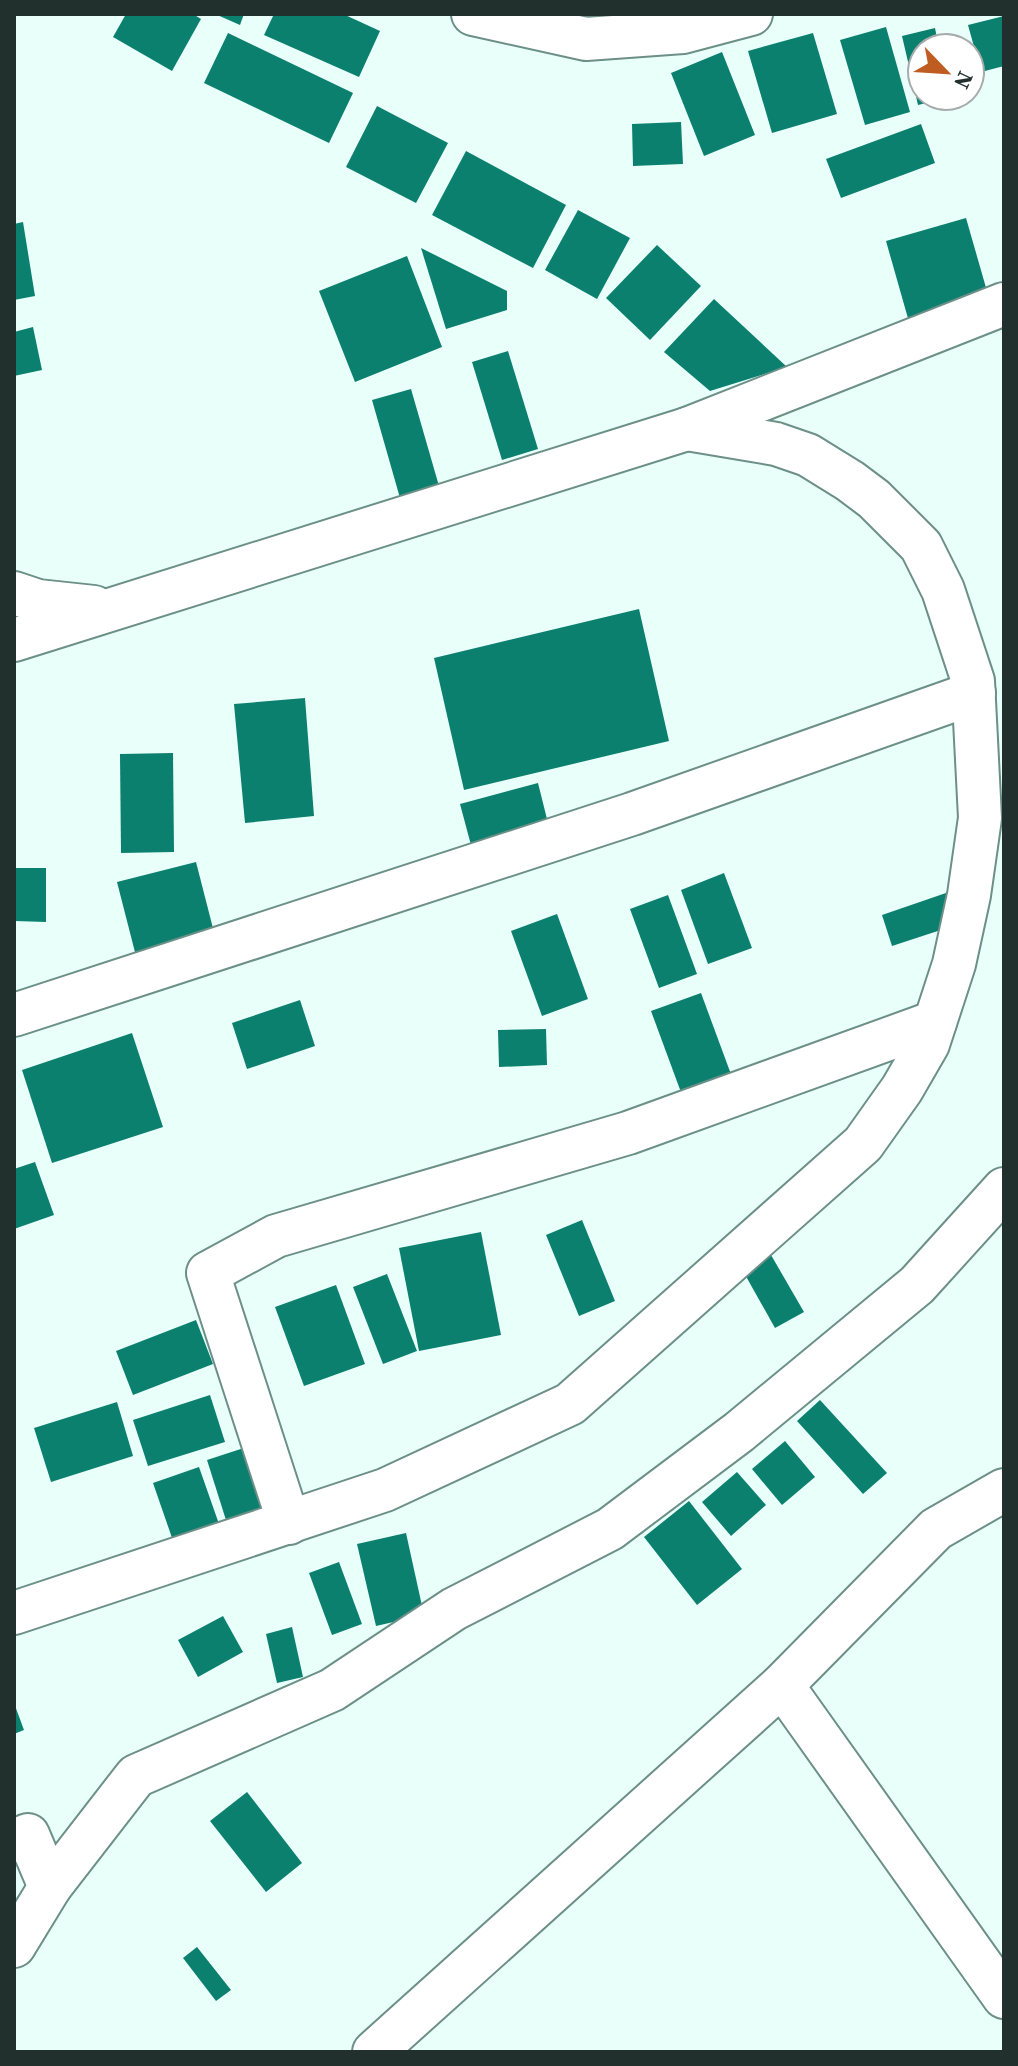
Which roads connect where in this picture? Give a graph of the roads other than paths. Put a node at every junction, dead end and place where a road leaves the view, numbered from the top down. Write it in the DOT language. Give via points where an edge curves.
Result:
graph roads {
  1 [pos="473,14"];
  2 [pos="751,14"];
  3 [pos="1004,304"];
  4 [pos="687,429"];
  5 [pos="14,593"];
  6 [pos="116,607"];
  7 [pos="14,640"];
  8 [pos="974,693"];
  9 [pos="14,1015"];
  10 [pos="935,1022"];
  11 [pos="1004,1189"];
  12 [pos="1004,1490"];
  13 [pos="289,1523"];
  14 [pos="14,1613"];
  15 [pos="782,1685"];
  16 [pos="14,1841"];
  17 [pos="50,1887"];
  18 [pos="14,1946"];
  19 [pos="1004,1997"];
  20 [pos="374,2052"];
  1 -- 2 [label="street" via="586,39 683,32"];
  3 -- 4 [label="street"];
  4 -- 6 [label="street"];
  4 -- 8 [label="street" via="776,444 808,455 874,499 921,546 943,590"];
  5 -- 6 [label="street" via="77,607"];
  6 -- 7 [label="street"];
  8 -- 9 [label="street" via="632,814"];
  8 -- 10 [label="street" via="980,818 954,964"];
  10 -- 13 [label="street" via="902,1089 863,1144 570,1404 385,1490"];
  10 -- 13 [label="street" via="628,1133 276,1236 208,1273"];
  11 -- 17 [label="street" via="917,1285 739,1432 610,1529 454,1609 332,1690 136,1776"];
  12 -- 15 [label="street" via="936,1529"];
  13 -- 14 [label="street"];
  15 -- 19 [label="street"];
  15 -- 20 [label="street"];
  16 -- 17 [label="street" via="28,1835"];
  17 -- 18 [label="street"];
}
